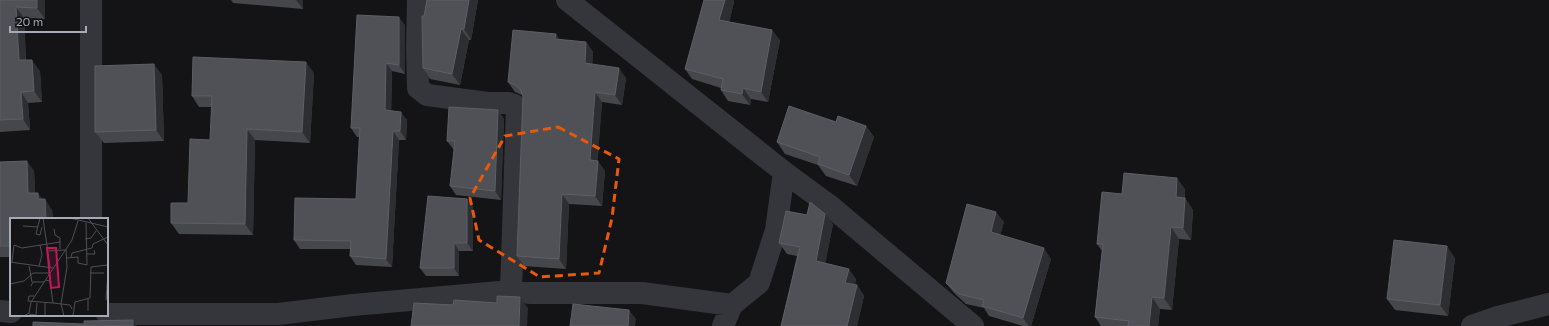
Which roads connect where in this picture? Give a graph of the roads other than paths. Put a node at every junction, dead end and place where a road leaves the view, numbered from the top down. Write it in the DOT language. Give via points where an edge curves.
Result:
graph roads {
  1 [pos="91,0"];
  2 [pos="418,0"];
  3 [pos="567,0"];
  4 [pos="784,172"];
  5 [pos="91,218"];
  6 [pos="511,291"];
  7 [pos="1549,304"];
  8 [pos="732,305"];
  9 [pos="0,311"];
  10 [pos="10,312"];
  11 [pos="108,314"];
  12 [pos="248,321"];
  13 [pos="723,326"];
  14 [pos="973,326"];
  15 [pos="1472,326"];
  1 -- 5 [label="street"];
  2 -- 6 [label="street" via="418,88 427,95 488,103 509,103 517,106"];
  3 -- 4 [label="street"];
  4 -- 8 [label="street" via="776,230 759,283"];
  4 -- 14 [label="street" via="829,205"];
  6 -- 8 [label="street" via="642,293"];
  6 -- 12 [label="street" via="353,304 278,314"];
  7 -- 15 [label="street"];
  8 -- 13 [label="street"];
  9 -- 10 [label="street"];
  11 -- 12 [label="street"];
}
